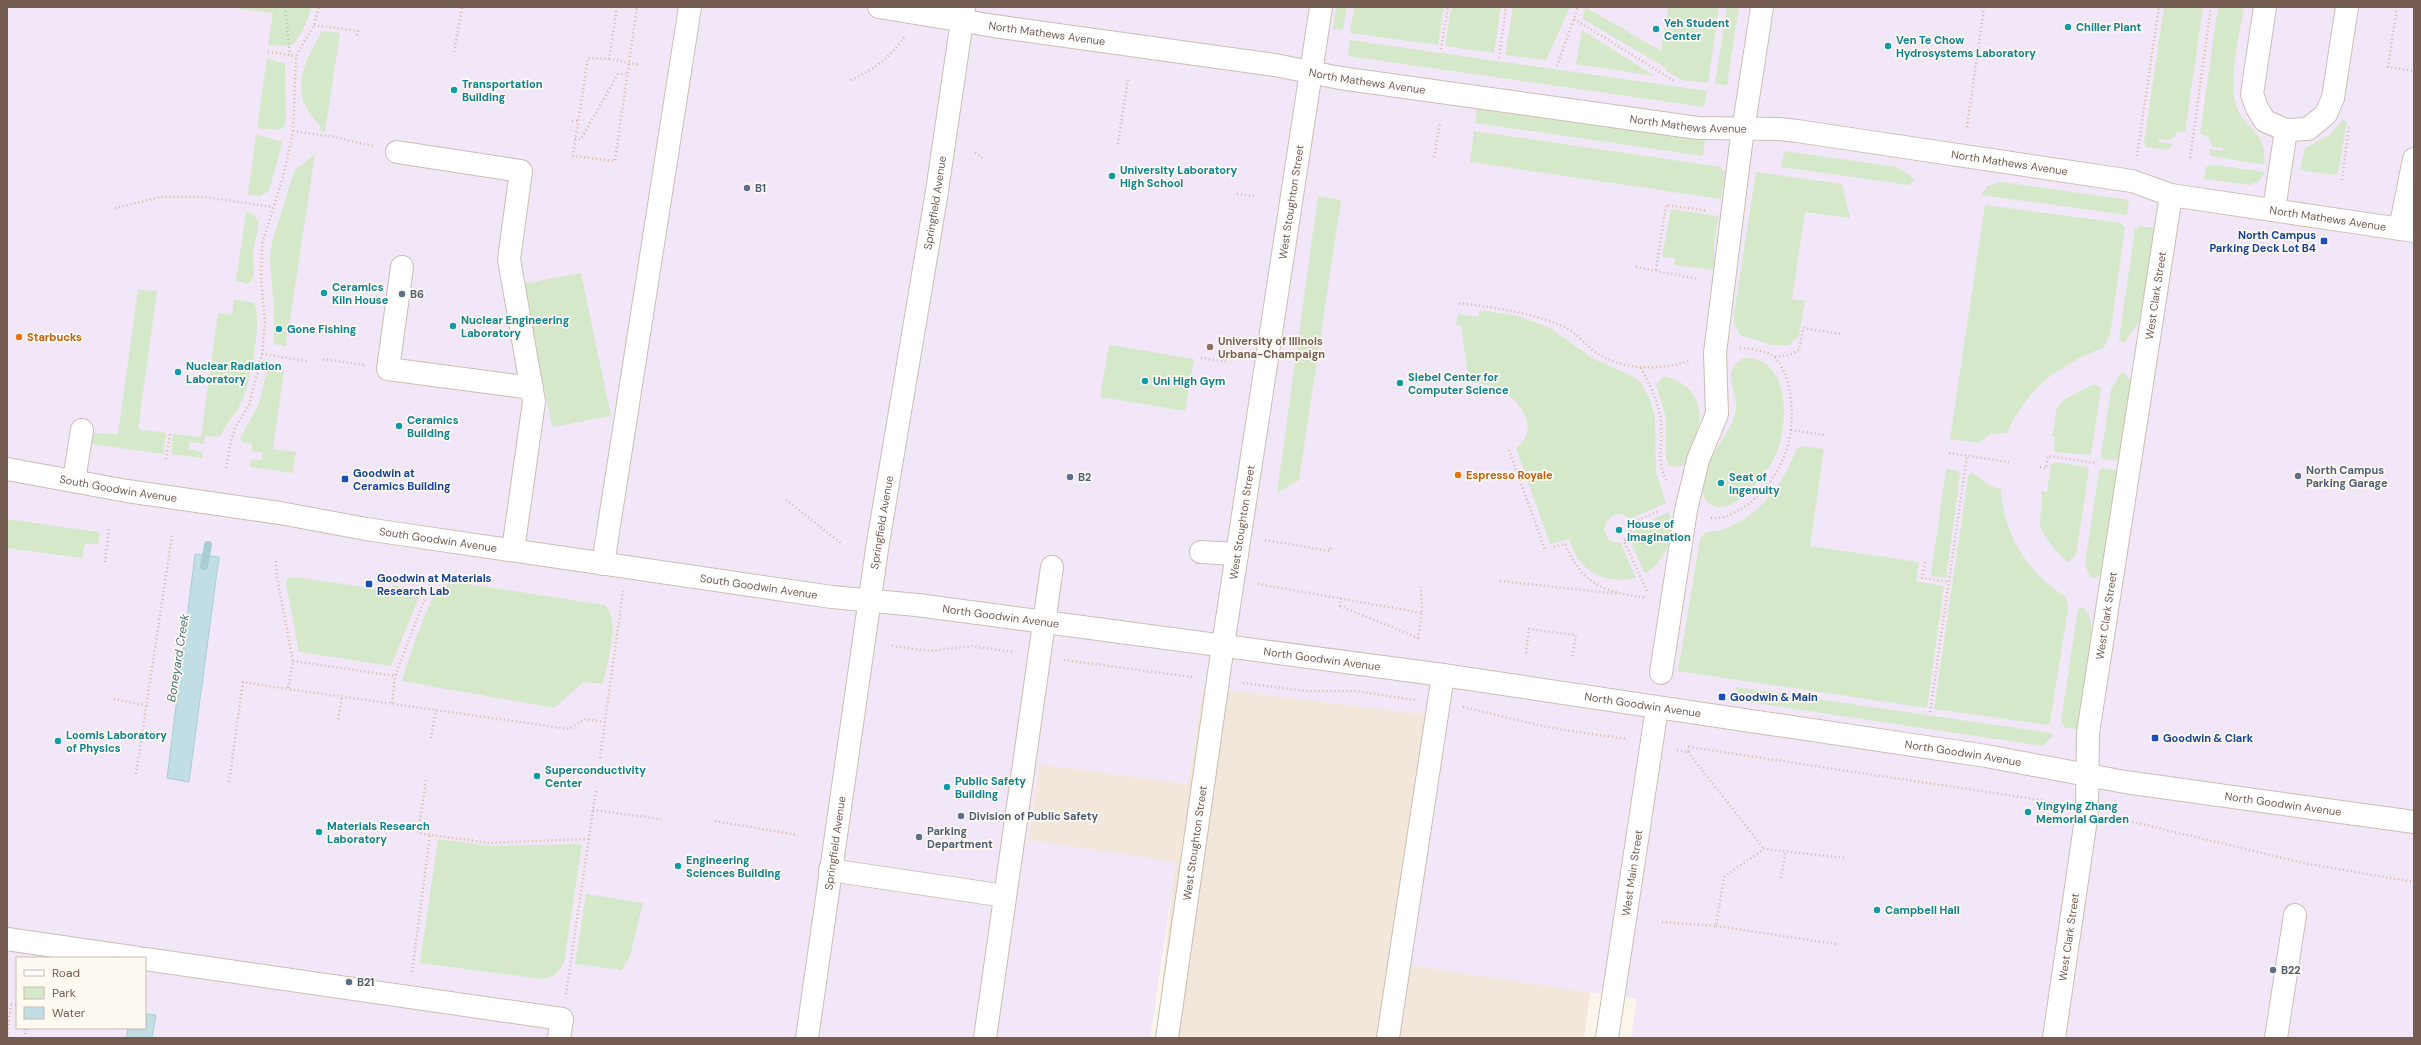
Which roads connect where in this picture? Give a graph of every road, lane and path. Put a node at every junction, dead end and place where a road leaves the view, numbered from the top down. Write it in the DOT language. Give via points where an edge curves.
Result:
graph roads {
  1 [pos="285,7"];
  2 [pos="319,7"];
  3 [pos="462,7"];
  4 [pos="617,7"];
  5 [pos="638,7"];
  6 [pos="690,7"];
  7 [pos="879,7"];
  8 [pos="1321,7"];
  9 [pos="1448,7"];
  10 [pos="1506,7"];
  11 [pos="1578,7"];
  12 [pos="1762,7"];
  13 [pos="1984,7"];
  14 [pos="2159,7"];
  15 [pos="2211,7"];
  16 [pos="2265,7"];
  17 [pos="2347,7"];
  18 [pos="2397,7"];
  19 [pos="963,13"];
  20 [pos="1574,19"];
  21 [pos="314,24"];
  22 [pos="906,34"];
  23 [pos="357,36"];
  24 [pos="1440,49"];
  25 [pos="268,52"];
  26 [pos="454,52"];
  27 [pos="290,56"];
  28 [pos="296,56"];
  29 [pos="1499,58"];
  30 [pos="609,59"];
  31 [pos="629,63"];
  32 [pos="640,65"];
  33 [pos="1557,66"];
  34 [pos="2414,71"];
  35 [pos="1311,72"];
  36 [pos="628,74"];
  37 [pos="1128,78"];
  38 [pos="850,80"];
  39 [pos="1676,82"];
  40 [pos="572,121"];
  41 [pos="578,121"];
  42 [pos="1440,123"];
  43 [pos="1966,127"];
  44 [pos="1743,129"];
  45 [pos="2286,130"];
  46 [pos="293,131"];
  47 [pos="334,136"];
  48 [pos="575,139"];
  49 [pos="1118,144"];
  50 [pos="397,152"];
  51 [pos="975,153"];
  52 [pos="1434,157"];
  53 [pos="2190,158"];
  54 [pos="984,159"];
  55 [pos="2414,159"];
  56 [pos="2132,182"];
  57 [pos="1237,194"];
  58 [pos="2171,195"];
  59 [pos="1254,196"];
  60 [pos="272,207"];
  61 [pos="115,208"];
  62 [pos="2274,210"];
  63 [pos="1732,215"];
  64 [pos="2407,230"];
  65 [pos="402,267"];
  66 [pos="1636,267"];
  67 [pos="1656,270"];
  68 [pos="1725,284"];
  69 [pos="1459,303"];
  70 [pos="1841,334"];
  71 [pos="1715,353"];
  72 [pos="262,354"];
  73 [pos="1775,357"];
  74 [pos="1201,358"];
  75 [pos="323,359"];
  76 [pos="307,361"];
  77 [pos="1228,362"];
  78 [pos="1640,368"];
  79 [pos="388,369"];
  80 [pos="532,388"];
  81 [pos="82,430"];
  82 [pos="1791,430"];
  83 [pos="170,433"];
  84 [pos="1826,435"];
  85 [pos="1509,450"];
  86 [pos="1949,453"];
  87 [pos="1967,456"];
  88 [pos="166,459"];
  89 [pos="2009,462"];
  90 [pos="2094,463"];
  91 [pos="2040,467"];
  92 [pos="226,468"];
  93 [pos="7,469"];
  94 [pos="74,481"];
  95 [pos="786,500"];
  96 [pos="1682,506"];
  97 [pos="109,529"];
  98 [pos="172,536"];
  99 [pos="1262,539"];
  100 [pos="842,544"];
  101 [pos="1331,546"];
  102 [pos="1554,548"];
  103 [pos="514,550"];
  104 [pos="1545,550"];
  105 [pos="1201,552"];
  106 [pos="1237,554"];
  107 [pos="276,561"];
  108 [pos="105,562"];
  109 [pos="1925,562"];
  110 [pos="603,564"];
  111 [pos="627,567"];
  112 [pos="1052,567"];
  113 [pos="432,580"];
  114 [pos="1500,581"];
  115 [pos="1949,582"];
  116 [pos="1255,584"];
  117 [pos="1421,587"];
  118 [pos="1629,595"];
  119 [pos="1342,598"];
  120 [pos="870,600"];
  121 [pos="1422,613"];
  122 [pos="1045,622"];
  123 [pos="1223,645"];
  124 [pos="1526,653"];
  125 [pos="1572,659"];
  126 [pos="293,661"];
  127 [pos="1662,673"];
  128 [pos="1444,675"];
  129 [pos="395,676"];
  130 [pos="288,688"];
  131 [pos="342,696"];
  132 [pos="114,699"];
  133 [pos="392,703"];
  134 [pos="147,706"];
  135 [pos="1657,708"];
  136 [pos="436,710"];
  137 [pos="1930,712"];
  138 [pos="338,719"];
  139 [pos="604,722"];
  140 [pos="431,738"];
  141 [pos="1674,749"];
  142 [pos="1688,752"];
  143 [pos="600,758"];
  144 [pos="136,774"];
  145 [pos="2088,774"];
  146 [pos="426,780"];
  147 [pos="229,782"];
  148 [pos="596,790"];
  149 [pos="2068,808"];
  150 [pos="593,810"];
  151 [pos="2106,816"];
  152 [pos="661,819"];
  153 [pos="715,822"];
  154 [pos="2414,822"];
  155 [pos="430,835"];
  156 [pos="798,835"];
  157 [pos="589,839"];
  158 [pos="1764,849"];
  159 [pos="1786,851"];
  160 [pos="1847,858"];
  161 [pos="830,870"];
  162 [pos="1781,878"];
  163 [pos="2414,882"];
  164 [pos="1005,896"];
  165 [pos="2295,915"];
  166 [pos="1662,922"];
  167 [pos="1716,926"];
  168 [pos="7,939"];
  169 [pos="1836,944"];
  170 [pos="131,957"];
  171 [pos="146,959"];
  172 [pos="409,997"];
  173 [pos="7,1004"];
  174 [pos="11,1005"];
  175 [pos="16,1006"];
  176 [pos="561,1028"];
  177 [pos="7,1037"];
  178 [pos="807,1038"];
  179 [pos="985,1038"];
  180 [pos="1166,1038"];
  181 [pos="1388,1038"];
  182 [pos="1607,1038"];
  183 [pos="2054,1038"];
  184 [pos="2276,1038"];
  1 -- 27 [label="path"];
  2 -- 21 [label="path"];
  3 -- 26 [label="path"];
  4 -- 30 [label="path"];
  5 -- 31 [label="path"];
  6 -- 110 [label="street"];
  7 -- 19 [label="street, North Mathews Avenue"];
  8 -- 35 [label="street, West Stoughton Street"];
  9 -- 24 [label="path"];
  10 -- 29 [label="path"];
  11 -- 20 [label="path"];
  12 -- 44 [label="street"];
  13 -- 43 [label="path"];
  14 -- 56 [label="path"];
  15 -- 53 [label="path"];
  16 -- 45 [label="street" via="2252,94 2265,121"];
  17 -- 45 [label="street" via="2334,98 2326,114 2308,129"];
  18 -- 34 [label="path" via="2388,67"];
  19 -- 35 [label="street, North Mathews Avenue"];
  19 -- 120 [label="street, Springfield Avenue" via="937,191 897,420"];
  20 -- 33 [label="path"];
  20 -- 39 [label="path"];
  21 -- 23 [label="path" via="358,31"];
  21 -- 28 [label="path"];
  22 -- 38 [label="path" via="898,47 872,70"];
  25 -- 27 [label="path"];
  27 -- 28 [label="path"];
  28 -- 46 [label="path"];
  30 -- 31 [label="path"];
  30 -- 41 [label="path" via="588,58"];
  31 -- 32 [label="path"];
  31 -- 36 [label="path"];
  35 -- 44 [label="street, North Mathews Avenue" via="1698,128"];
  35 -- 106 [label="street, West Stoughton Street"];
  36 -- 48 [label="path" via="618,74 581,139"];
  36 -- 48 [label="path" via="615,161 573,156"];
  37 -- 49 [label="path"];
  40 -- 41 [label="path"];
  41 -- 48 [label="path"];
  42 -- 52 [label="path"];
  44 -- 56 [label="street, North Mathews Avenue" via="1779,129"];
  44 -- 63 [label="street"];
  45 -- 62 [label="street"];
  46 -- 47 [label="path"];
  46 -- 60 [label="path" via="283,177"];
  50 -- 80 [label="street" via="521,171 509,260"];
  51 -- 54 [label="path"];
  55 -- 64 [label="street"];
  56 -- 58 [label="street, North Mathews Avenue"];
  57 -- 59 [label="path"];
  58 -- 62 [label="street, North Mathews Avenue"];
  58 -- 145 [label="street, West Clark Street" via="2088,734"];
  60 -- 61 [label="path" via="205,197 161,197"];
  60 -- 72 [label="path" via="260,260 266,322"];
  62 -- 64 [label="street, North Mathews Avenue"];
  63 -- 67 [label="path" via="1666,205"];
  63 -- 68 [label="street"];
  65 -- 79 [label="street"];
  66 -- 67 [label="path"];
  67 -- 68 [label="path"];
  68 -- 71 [label="street"];
  69 -- 78 [label="path" via="1524,312 1552,322 1567,328 1599,354"];
  70 -- 73 [label="path" via="1803,328 1799,350"];
  71 -- 73 [label="path" via="1745,348"];
  71 -- 78 [label="path" via="1664,368"];
  71 -- 96 [label="street" via="1717,414"];
  72 -- 76 [label="path"];
  72 -- 92 [label="path" via="250,405 235,428"];
  73 -- 82 [label="path" via="1783,369 1789,388"];
  74 -- 77 [label="path"];
  75 -- 79 [label="path"];
  78 -- 96 [label="path" via="1658,407 1661,422 1660,466"];
  79 -- 80 [label="street"];
  80 -- 103 [label="street" via="534,402"];
  81 -- 94 [label="street"];
  82 -- 84 [label="path"];
  82 -- 96 [label="path" via="1788,447 1769,482 1744,508 1716,519 1703,517"];
  83 -- 88 [label="path"];
  85 -- 104 [label="path"];
  86 -- 87 [label="path"];
  87 -- 89 [label="path"];
  87 -- 115 [label="path"];
  90 -- 91 [label="path" via="2048,456 2046,468"];
  93 -- 94 [label="street, South Goodwin Avenue"];
  94 -- 103 [label="street, South Goodwin Avenue"];
  95 -- 100 [label="path"];
  96 -- 118 [label="path" via="1631,524 1631,535 1624,541 1651,599"];
  96 -- 127 [label="street"];
  97 -- 108 [label="path"];
  98 -- 134 [label="path"];
  99 -- 101 [label="path" via="1330,551"];
  102 -- 118 [label="path" via="1565,544 1573,563 1599,587"];
  103 -- 110 [label="street, South Goodwin Avenue"];
  105 -- 106 [label="street"];
  106 -- 123 [label="street, West Stoughton Street"];
  107 -- 126 [label="path" via="276,577"];
  109 -- 115 [label="path" via="1922,578"];
  110 -- 111 [label="street, South Goodwin Avenue"];
  111 -- 120 [label="street, South Goodwin Avenue" via="832,597"];
  111 -- 139 [label="path"];
  112 -- 122 [label="street"];
  113 -- 129 [label="path"];
  114 -- 118 [label="path"];
  115 -- 137 [label="path"];
  116 -- 119 [label="path"];
  117 -- 121 [label="path"];
  119 -- 121 [label="path"];
  119 -- 121 [label="path" via="1340,606 1418,638"];
  120 -- 122 [label="street, North Goodwin Avenue"];
  120 -- 161 [label="street, Springfield Avenue"];
  122 -- 123 [label="street, North Goodwin Avenue"];
  122 -- 164 [label="street"];
  123 -- 128 [label="street, North Goodwin Avenue"];
  123 -- 180 [label="street, West Stoughton Street"];
  124 -- 125 [label="path" via="1528,629 1569,634 1576,635"];
  126 -- 129 [label="path"];
  126 -- 130 [label="path"];
  128 -- 135 [label="street, North Goodwin Avenue"];
  128 -- 181 [label="street"];
  129 -- 133 [label="path"];
  130 -- 131 [label="path"];
  130 -- 147 [label="path" via="243,682"];
  131 -- 133 [label="path"];
  131 -- 138 [label="path"];
  132 -- 134 [label="path"];
  133 -- 136 [label="path"];
  134 -- 144 [label="path"];
  135 -- 145 [label="street, North Goodwin Avenue" via="1986,756"];
  135 -- 182 [label="street, West Main Street"];
  136 -- 139 [label="path" via="569,729 585,719"];
  136 -- 140 [label="path"];
  139 -- 143 [label="path"];
  141 -- 142 [label="path"];
  142 -- 149 [label="path" via="1689,747 1784,761 2040,800"];
  142 -- 158 [label="path"];
  145 -- 154 [label="street, North Goodwin Avenue" via="2125,782"];
  145 -- 183 [label="street, West Clark Street" via="2087,812"];
  146 -- 155 [label="path" via="418,833"];
  148 -- 150 [label="path"];
  150 -- 152 [label="path"];
  150 -- 157 [label="path"];
  151 -- 163 [label="path" via="2303,863"];
  153 -- 156 [label="path"];
  155 -- 157 [label="path" via="489,843"];
  155 -- 172 [label="path"];
  157 -- 176 [label="path"];
  158 -- 159 [label="path"];
  158 -- 167 [label="path" via="1724,878"];
  159 -- 160 [label="path"];
  159 -- 162 [label="path"];
  161 -- 164 [label="street"];
  161 -- 178 [label="street, Springfield Avenue"];
  164 -- 179 [label="street"];
  165 -- 184 [label="street"];
  166 -- 167 [label="path"];
  167 -- 169 [label="path"];
  168 -- 170 [label="street"];
  171 -- 172 [label="street"];
  172 -- 176 [label="street"];
  173 -- 174 [label="path"];
  174 -- 175 [label="path"];
  174 -- 177 [label="path"];
}
